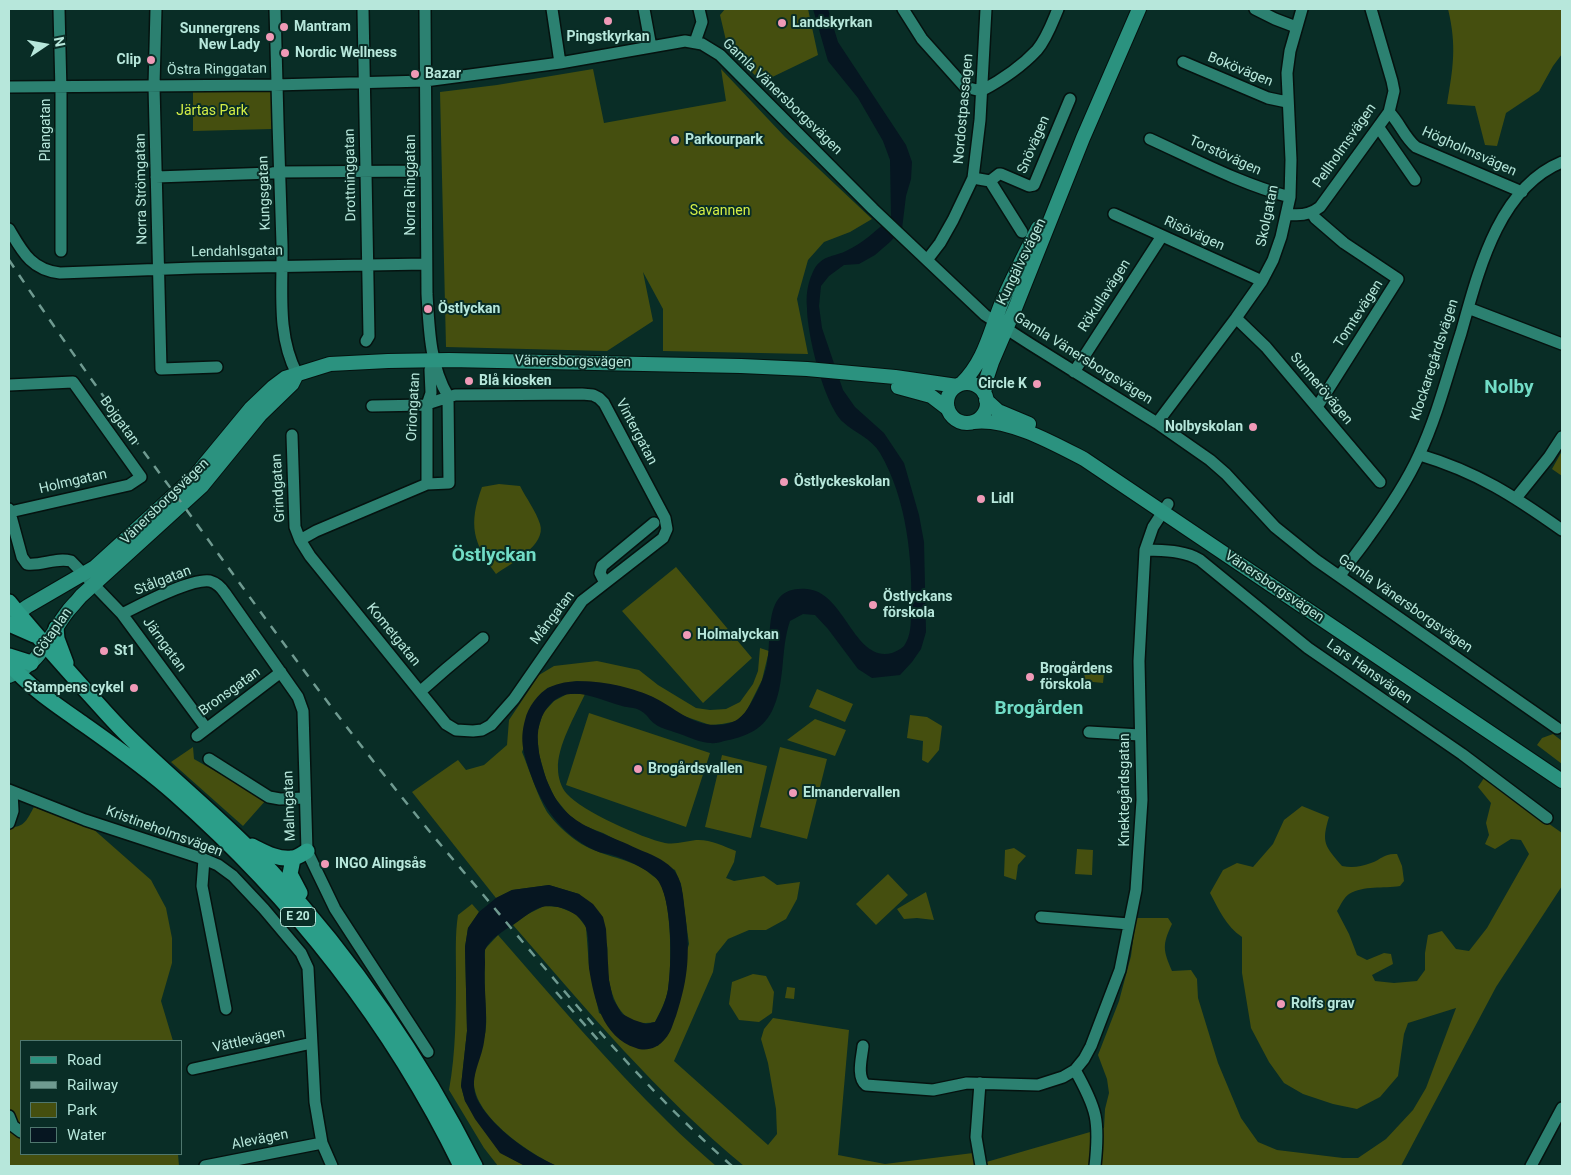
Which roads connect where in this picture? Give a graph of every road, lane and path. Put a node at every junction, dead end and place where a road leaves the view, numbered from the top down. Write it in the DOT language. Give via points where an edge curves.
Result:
graph roads {
  1 [pos="59,9"];
  2 [pos="156,9"];
  3 [pos="275,9"];
  4 [pos="363,9"];
  5 [pos="425,9"];
  6 [pos="552,9"];
  7 [pos="644,9"];
  8 [pos="699,9"];
  9 [pos="903,9"];
  10 [pos="986,9"];
  11 [pos="1058,9"];
  12 [pos="1139,9"];
  13 [pos="1255,9"];
  14 [pos="1302,9"];
  15 [pos="1371,9"];
  16 [pos="1296,27"];
  17 [pos="695,42"];
  18 [pos="651,47"];
  19 [pos="1183,62"];
  20 [pos="560,63"];
  21 [pos="425,81"];
  22 [pos="364,82"];
  23 [pos="277,84"];
  24 [pos="154,86"];
  25 [pos="9,87"];
  26 [pos="61,87"];
  27 [pos="981,91"];
  28 [pos="1070,99"];
  29 [pos="1287,102"];
  30 [pos="1389,112"];
  31 [pos="1379,128"];
  32 [pos="1083,138"];
  33 [pos="1150,139"];
  34 [pos="1562,162"];
  35 [pos="426,171"];
  36 [pos="279,172"];
  37 [pos="366,172"];
  38 [pos="156,177"];
  39 [pos="972,178"];
  40 [pos="1415,180"];
  41 [pos="990,181"];
  42 [pos="1522,192"];
  43 [pos="1290,197"];
  44 [pos="1312,213"];
  45 [pos="1114,214"];
  46 [pos="1287,214"];
  47 [pos="9,229"];
  48 [pos="1022,232"];
  49 [pos="1162,236"];
  50 [pos="61,251"];
  51 [pos="926,260"];
  52 [pos="426,264"];
  53 [pos="368,265"];
  54 [pos="282,266"];
  55 [pos="159,269"];
  56 [pos="1262,281"];
  57 [pos="1468,308"];
  58 [pos="1236,318"];
  59 [pos="995,322"];
  60 [pos="1007,329"];
  61 [pos="366,340"];
  62 [pos="1562,344"];
  63 [pos="434,360"];
  64 [pos="217,367"];
  65 [pos="1074,372"];
  66 [pos="296,374"];
  67 [pos="852,374"];
  68 [pos="9,384"];
  69 [pos="959,385"];
  70 [pos="448,396"];
  71 [pos="985,397"];
  72 [pos="427,405"];
  73 [pos="372,406"];
  74 [pos="1317,407"];
  75 [pos="948,409"];
  76 [pos="973,422"];
  77 [pos="1157,423"];
  78 [pos="292,435"];
  79 [pos="1562,437"];
  80 [pos="1420,455"];
  81 [pos="142,477"];
  82 [pos="1380,482"];
  83 [pos="427,484"];
  84 [pos="1516,498"];
  85 [pos="1166,508"];
  86 [pos="9,510"];
  87 [pos="654,523"];
  88 [pos="667,529"];
  89 [pos="1562,530"];
  90 [pos="300,540"];
  91 [pos="1145,550"];
  92 [pos="83,574"];
  93 [pos="1340,576"];
  94 [pos="215,583"];
  95 [pos="605,583"];
  96 [pos="94,585"];
  97 [pos="11,614"];
  98 [pos="122,614"];
  99 [pos="56,628"];
  100 [pos="483,638"];
  101 [pos="42,640"];
  102 [pos="9,656"];
  103 [pos="31,663"];
  104 [pos="11,670"];
  105 [pos="69,672"];
  106 [pos="281,672"];
  107 [pos="422,690"];
  108 [pos="206,728"];
  109 [pos="1557,728"];
  110 [pos="473,731"];
  111 [pos="1089,732"];
  112 [pos="1140,735"];
  113 [pos="197,736"];
  114 [pos="209,759"];
  115 [pos="1562,780"];
  116 [pos="10,791"];
  117 [pos="304,798"];
  118 [pos="1547,818"];
  119 [pos="9,823"];
  120 [pos="241,840"];
  121 [pos="307,852"];
  122 [pos="293,858"];
  123 [pos="204,859"];
  124 [pos="311,914"];
  125 [pos="1041,917"];
  126 [pos="1129,924"];
  127 [pos="226,1009"];
  128 [pos="312,1043"];
  129 [pos="863,1046"];
  130 [pos="428,1052"];
  131 [pos="194,1069"];
  132 [pos="1074,1070"];
  133 [pos="980,1083"];
  134 [pos="1562,1108"];
  135 [pos="9,1116"];
  136 [pos="20,1131"];
  137 [pos="322,1143"];
  138 [pos="204,1166"];
  139 [pos="332,1166"];
  140 [pos="461,1166"];
  141 [pos="475,1166"];
  142 [pos="981,1166"];
  143 [pos="1095,1166"];
  144 [pos="1531,1166"];
  1 -- 26 [label="street, Plangatan"];
  2 -- 24 [label="street, Norra Strömgatan"];
  3 -- 23 [label="street, Kungsgatan"];
  4 -- 22 [label="street, Drottninggatan"];
  5 -- 21 [label="street, Norra Ringgatan"];
  6 -- 20 [label="street"];
  7 -- 18 [label="street"];
  8 -- 17 [label="street" via="702,22"];
  9 -- 27 [label="street" via="922,40 965,86"];
  10 -- 27 [label="street, Nordostpassagen"];
  11 -- 27 [label="street" via="1038,49 996,84"];
  12 -- 32 [label="main road, Kungälvsvägen"];
  13 -- 16 [label="street"];
  14 -- 16 [label="street, Skolgatan"];
  15 -- 30 [label="street, Pellholmsvägen" via="1394,91"];
  16 -- 29 [label="street, Skolgatan" via="1287,73"];
  17 -- 18 [label="street, Gamla Vänersborgsvägen"];
  17 -- 51 [label="street, Gamla Vänersborgsvägen" via="720,55"];
  18 -- 20 [label="street, Gamla Vänersborgsvägen"];
  19 -- 29 [label="street, Bokövägen" via="1268,98"];
  20 -- 21 [label="street, Gamla Vänersborgsvägen"];
  21 -- 22 [label="street, Östra Ringgatan"];
  21 -- 35 [label="street, Norra Ringgatan"];
  22 -- 23 [label="street, Östra Ringgatan"];
  22 -- 37 [label="street, Drottninggatan"];
  23 -- 24 [label="street, Östra Ringgatan"];
  23 -- 36 [label="street, Kungsgatan"];
  24 -- 26 [label="street, Östra Ringgatan"];
  24 -- 38 [label="street, Norra Strömgatan"];
  25 -- 26 [label="street, Östra Ringgatan"];
  26 -- 50 [label="street, Plangatan"];
  27 -- 39 [label="street, Nordostpassagen"];
  28 -- 41 [label="street, Snövägen" via="1034,185 1029,186 1001,174"];
  29 -- 43 [label="street, Skolgatan"];
  30 -- 31 [label="street, Pellholmsvägen"];
  30 -- 42 [label="street, Högholmsvägen" via="1416,147"];
  31 -- 40 [label="street"];
  31 -- 44 [label="street, Pellholmsvägen" via="1328,197"];
  32 -- 59 [label="main road, Kungälvsvägen"];
  32 -- 60 [label="main road, Kungälvsvägen"];
  33 -- 43 [label="street, Torstövägen" via="1265,190"];
  34 -- 42 [label="street, Klockaregårdsvägen" via="1538,175"];
  35 -- 37 [label="street"];
  35 -- 52 [label="street, Norra Ringgatan"];
  36 -- 37 [label="street"];
  36 -- 38 [label="street"];
  36 -- 54 [label="street, Kungsgatan"];
  37 -- 53 [label="street, Drottninggatan"];
  38 -- 55 [label="street, Norra Strömgatan"];
  39 -- 41 [label="street, Snövägen"];
  39 -- 51 [label="street, Nordostpassagen" via="953,220"];
  41 -- 48 [label="street"];
  42 -- 57 [label="street, Klockaregårdsvägen" via="1500,223"];
  43 -- 46 [label="street, Skolgatan"];
  44 -- 46 [label="street"];
  44 -- 74 [label="street, Tomtevägen" via="1344,243 1398,279"];
  45 -- 49 [label="street, Risövägen"];
  46 -- 56 [label="street, Skolgatan" via="1273,260"];
  47 -- 55 [label="street, Lendahlsgatan" via="30,260 48,272"];
  49 -- 56 [label="street, Risövägen"];
  49 -- 65 [label="street, Rökullavägen"];
  51 -- 59 [label="street, Gamla Vänersborgsvägen"];
  52 -- 53 [label="street, Lendahlsgatan"];
  52 -- 63 [label="street, Norra Ringgatan"];
  53 -- 54 [label="street, Lendahlsgatan"];
  53 -- 61 [label="street, Drottninggatan" via="369,336"];
  54 -- 55 [label="street, Lendahlsgatan"];
  54 -- 66 [label="street, Kungsgatan" via="283,335"];
  55 -- 64 [label="street, Norra Strömgatan" via="161,369"];
  56 -- 58 [label="street, Skolgatan"];
  57 -- 62 [label="street"];
  57 -- 80 [label="street, Klockaregårdsvägen"];
  58 -- 74 [label="street, Sunnerövägen" via="1266,347"];
  58 -- 77 [label="street, Skolgatan"];
  59 -- 60 [label="street, Gamla Vänersborgsvägen"];
  59 -- 69 [label="main road, Kungälvsvägen" via="976,368"];
  60 -- 65 [label="street, Gamla Vänersborgsvägen"];
  60 -- 71 [label="main road, Kungälvsvägen" via="987,376"];
  63 -- 66 [label="main road, Vänersborgsvägen" via="330,364"];
  63 -- 67 [label="main road, Vänersborgsvägen" via="646,363 807,369"];
  63 -- 70 [label="street, Oriongatan"];
  63 -- 72 [label="street, Oriongatan" via="430,370 432,394"];
  65 -- 77 [label="street, Gamla Vänersborgsvägen"];
  66 -- 92 [label="main road, Vänersborgsvägen" via="269,391 194,477 95,567"];
  66 -- 96 [label="main road, Vänersborgsvägen" via="292,384 260,415 202,486"];
  67 -- 69 [label="main road, Vänersborgsvägen"];
  67 -- 75 [label="main road, Vänersborgsvägen" via="922,392"];
  68 -- 81 [label="street, Bojgatan" via="73,382"];
  69 -- 71 [label="main road" via="977,386"];
  69 -- 75 [label="main road" via="948,396"];
  70 -- 72 [label="street, Vintergatan"];
  70 -- 83 [label="street, Oriongatan" via="449,483"];
  70 -- 88 [label="street, Vintergatan" via="582,394 599,398 665,518"];
  71 -- 76 [label="main road" via="984,413"];
  71 -- 85 [label="main road, Vänersborgsvägen" via="998,411 1089,452"];
  72 -- 73 [label="street, Vintergatan"];
  72 -- 83 [label="street, Oriongatan"];
  74 -- 82 [label="street, Sunnerövägen"];
  75 -- 76 [label="main road" via="959,421"];
  76 -- 85 [label="main road, Vänersborgsvägen" via="1020,429 1057,445"];
  77 -- 93 [label="street, Gamla Vänersborgsvägen" via="1210,460 1275,527"];
  78 -- 90 [label="street, Grindgatan" via="294,516"];
  79 -- 84 [label="street"];
  80 -- 84 [label="street" via="1468,471"];
  80 -- 93 [label="street, Klockaregårdsvägen"];
  81 -- 86 [label="street, Holmgatan" via="129,485"];
  83 -- 90 [label="street, Oriongatan"];
  84 -- 89 [label="street"];
  85 -- 91 [label="street, Knektegårdsgatan" via="1153,527"];
  85 -- 115 [label="main road, Vänersborgsvägen"];
  86 -- 92 [label="street, Järngatan" via="22,557 28,564 62,559 70,561"];
  87 -- 95 [label="street" via="602,566 600,574"];
  88 -- 95 [label="street, Mångatan" via="663,538"];
  90 -- 110 [label="street, Kometgatan" via="446,724 456,730"];
  91 -- 112 [label="street, Knektegårdsgatan" via="1139,661"];
  91 -- 118 [label="street, Lars Hansvägen" via="1183,553 1200,560 1308,648 1462,754"];
  92 -- 96 [label="street, Järngatan"];
  92 -- 97 [label="main road, Vänersborgsvägen"];
  93 -- 109 [label="street, Gamla Vänersborgsvägen"];
  94 -- 98 [label="street, Stålgatan" via="192,584"];
  94 -- 106 [label="street, Malmgatan"];
  95 -- 110 [label="street, Mångatan" via="582,601 514,699 491,725"];
  96 -- 98 [label="street, Järngatan"];
  96 -- 99 [label="main road, Götaplan"];
  97 -- 101 [label="highway"];
  98 -- 108 [label="street, Järngatan"];
  99 -- 101 [label="main road, Götaplan"];
  99 -- 105 [label="highway"];
  100 -- 107 [label="street"];
  101 -- 103 [label="main road, Götaplan" via="39,656"];
  101 -- 105 [label="highway, E 20"];
  102 -- 103 [label="highway"];
  103 -- 104 [label="main road, Götaplan"];
  104 -- 140 [label="highway, E 20" via="175,794 247,862 302,921 334,960 401,1058"];
  105 -- 120 [label="highway, E 20" via="124,732"];
  106 -- 108 [label="street, Bronsgatan"];
  106 -- 117 [label="street, Malmgatan" via="298,697 303,711"];
  108 -- 113 [label="street, Bronsgatan"];
  111 -- 112 [label="street"];
  112 -- 126 [label="street, Knektegårdsgatan" via="1140,848"];
  114 -- 117 [label="street" via="269,797"];
  116 -- 119 [label="street" via="12,811"];
  116 -- 123 [label="street, Kristineholmsvägen"];
  117 -- 121 [label="street, Malmgatan"];
  120 -- 122 [label="highway" via="269,855"];
  120 -- 124 [label="highway, E 20"];
  121 -- 122 [label="highway"];
  121 -- 130 [label="street, Malmgatan" via="335,909"];
  122 -- 124 [label="highway" via="290,874"];
  123 -- 127 [label="street" via="202,886"];
  123 -- 128 [label="street, Kristineholmsvägen" via="233,876 301,953 308,968"];
  124 -- 141 [label="highway, E 20" via="410,1049"];
  125 -- 126 [label="street"];
  126 -- 132 [label="street, Knektegårdsgatan" via="1120,970 1103,1018 1088,1053"];
  128 -- 131 [label="street, Vättlevägen"];
  128 -- 137 [label="street, Kristineholmsvägen" via="315,1102"];
  129 -- 133 [label="street, Knektegårdsgatan" via="860,1077 866,1085 933,1090"];
  132 -- 133 [label="street, Knektegårdsgatan" via="1038,1085"];
  132 -- 143 [label="street" via="1090,1099 1097,1121"];
  133 -- 142 [label="street" via="976,1137"];
  134 -- 144 [label="street"];
  135 -- 136 [label="street" via="13,1126"];
  137 -- 138 [label="street, Alevägen"];
  137 -- 139 [label="street, Kristineholmsvägen"];
}
